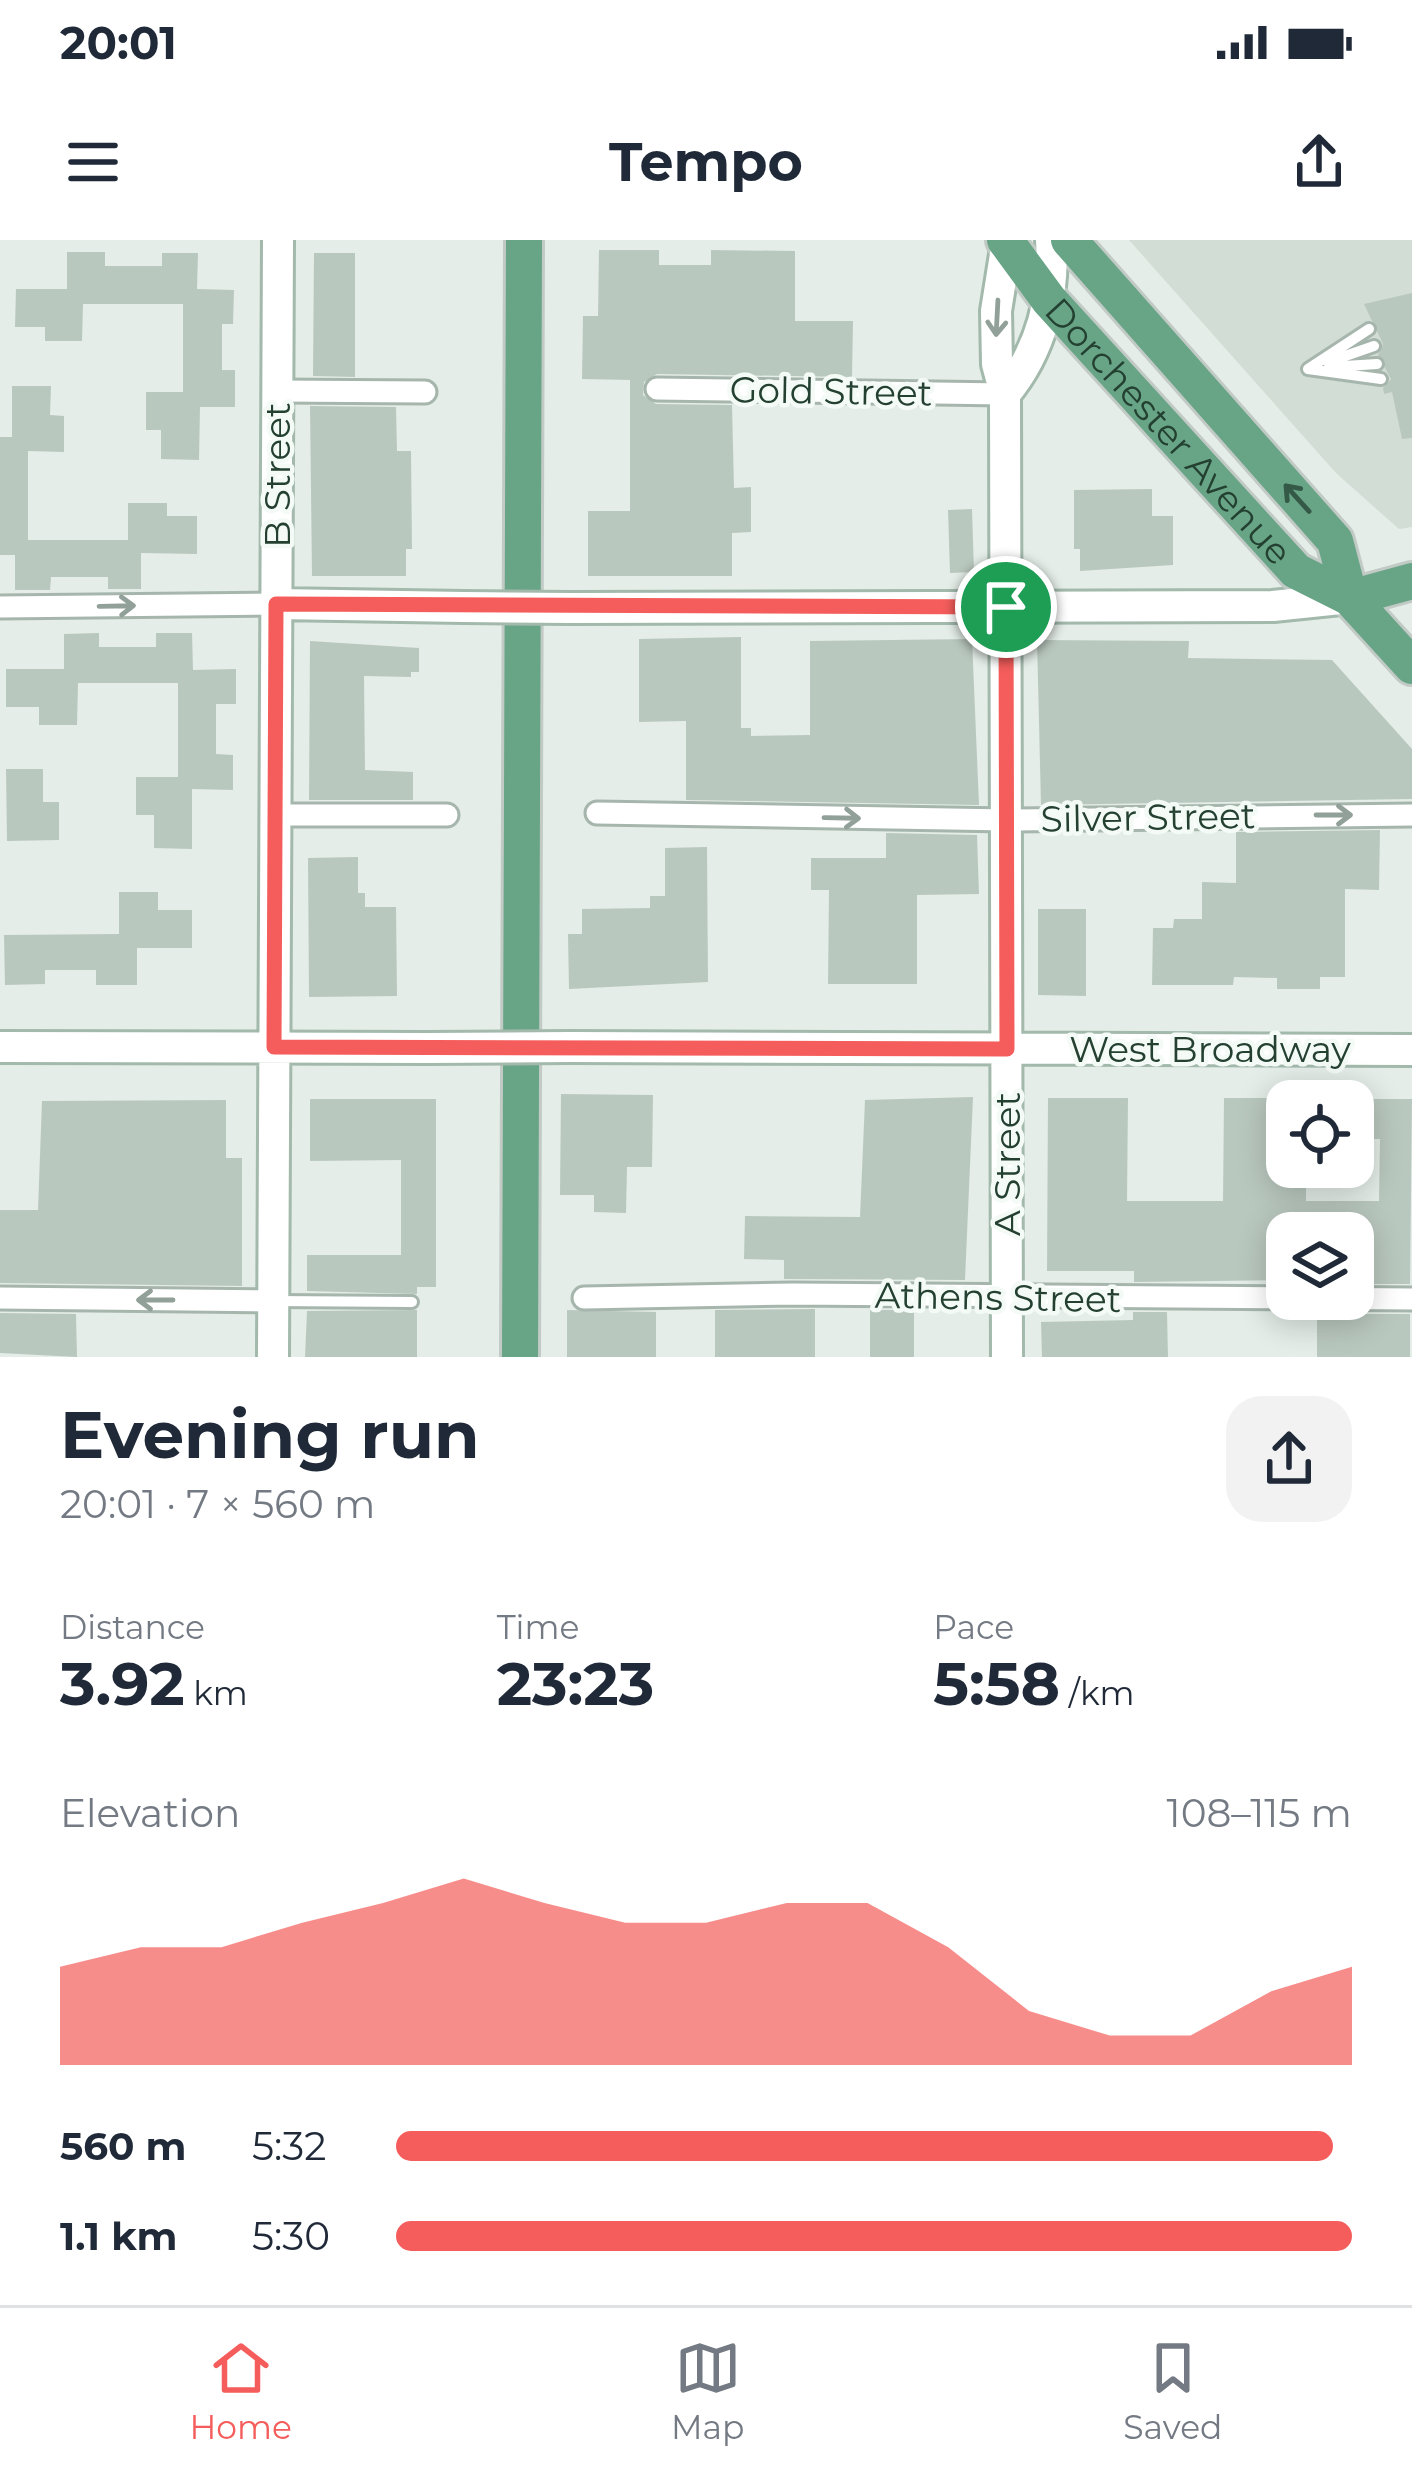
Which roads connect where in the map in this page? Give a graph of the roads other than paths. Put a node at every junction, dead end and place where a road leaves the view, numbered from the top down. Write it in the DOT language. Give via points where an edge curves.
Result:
graph roads {
  1 [pos="278,240"];
  2 [pos="524,240"];
  3 [pos="1051,240"];
  4 [pos="1069,240"];
  5 [pos="1006,241"];
  6 [pos="1049,300"];
  7 [pos="1370,329"];
  8 [pos="1374,346"];
  9 [pos="1377,364"];
  10 [pos="1308,369"];
  11 [pos="1381,379"];
  12 [pos="657,389"];
  13 [pos="277,391"];
  14 [pos="425,392"];
  15 [pos="1005,394"];
  16 [pos="1412,581"];
  17 [pos="1350,598"];
  18 [pos="276,604"];
  19 [pos="0,607"];
  20 [pos="1006,607"];
  21 [pos="1412,666"];
  22 [pos="597,813"];
  23 [pos="275,815"];
  24 [pos="447,815"];
  25 [pos="1412,815"];
  26 [pos="1007,820"];
  27 [pos="0,1047"];
  28 [pos="274,1047"];
  29 [pos="1007,1049"];
  30 [pos="1412,1050"];
  31 [pos="1006,1296"];
  32 [pos="0,1298"];
  33 [pos="584,1298"];
  34 [pos="1412,1299"];
  35 [pos="272,1301"];
  36 [pos="412,1302"];
  37 [pos="273,1357"];
  38 [pos="520,1357"];
  39 [pos="1007,1357"];
  1 -- 13 [label="main road, B Street"];
  2 -- 38 [label="main road"];
  3 -- 6 [label="main road"];
  17 -- 4 [label="main road, Dorchester Avenue, one-way" via="1335,541"];
  5 -- 6 [label="main road, Dorchester Avenue"];
  5 -- 15 [label="main road, A Street, one-way" via="995,353"];
  6 -- 15 [label="main road" via="1034,350"];
  6 -- 17 [label="main road, Dorchester Avenue" via="1296,571"];
  7 -- 10 [label="lane"];
  8 -- 10 [label="lane"];
  9 -- 10 [label="lane"];
  10 -- 11 [label="lane"];
  12 -- 15 [label="street, Gold Street"];
  13 -- 14 [label="street"];
  13 -- 18 [label="main road, B Street"];
  15 -- 20 [label="main road, A Street"];
  16 -- 17 [label="main road"];
  17 -- 20 [label="main road" via="1274,606"];
  17 -- 21 [label="main road, Dorchester Avenue"];
  19 -- 18 [label="street, one-way"];
  18 -- 20 [label="main road, bridge"];
  18 -- 23 [label="main road, B Street"];
  20 -- 26 [label="main road, A Street"];
  22 -- 26 [label="street, Silver Street, one-way"];
  23 -- 24 [label="street"];
  23 -- 28 [label="main road, B Street"];
  26 -- 25 [label="street, Silver Street, one-way"];
  26 -- 29 [label="main road, A Street"];
  27 -- 28 [label="main road, West Broadway"];
  28 -- 29 [label="main road, West Broadway, bridge"];
  28 -- 35 [label="main road, B Street"];
  29 -- 30 [label="main road, West Broadway"];
  29 -- 31 [label="main road, A Street"];
  31 -- 33 [label="street, Athens Street"];
  31 -- 34 [label="street, Athens Street"];
  31 -- 39 [label="main road, A Street"];
  35 -- 32 [label="street, one-way"];
  35 -- 36 [label="lane"];
  35 -- 37 [label="main road, B Street"];
}
